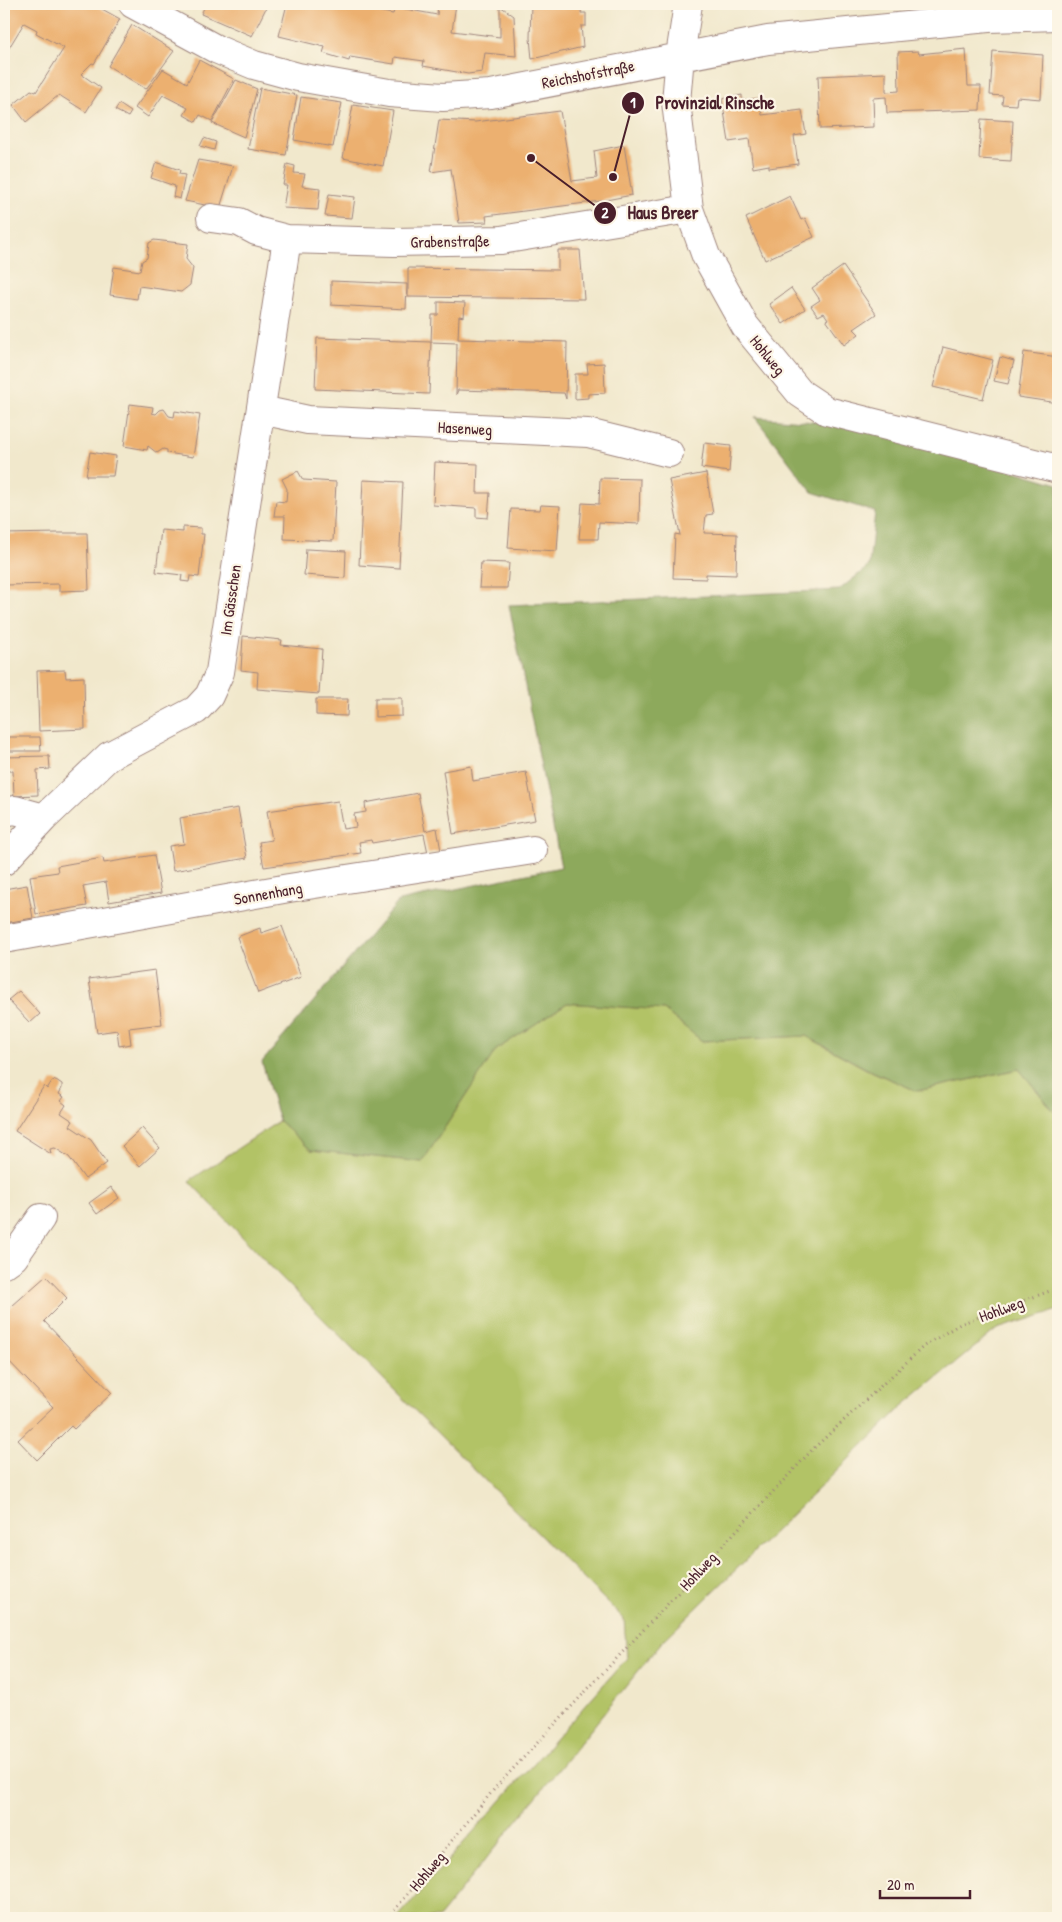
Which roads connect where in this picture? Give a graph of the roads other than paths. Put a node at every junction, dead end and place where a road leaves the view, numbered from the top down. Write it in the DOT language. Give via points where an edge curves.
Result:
graph roads {
  1 [pos="133,4"];
  2 [pos="688,4"];
  3 [pos="1058,16"];
  4 [pos="680,56"];
  5 [pos="689,209"];
  6 [pos="211,218"];
  7 [pos="287,239"];
  8 [pos="261,410"];
  9 [pos="669,453"];
  10 [pos="1058,469"];
  11 [pos="4,812"];
  12 [pos="44,818"];
  13 [pos="533,850"];
  14 [pos="4,861"];
  15 [pos="4,940"];
  16 [pos="41,1218"];
  17 [pos="4,1264"];
  1 -- 4 [label="street, Reichshofstraße" via="216,49 254,65 298,77 389,93 443,97 491,94"];
  2 -- 4 [label="street, Hohlweg"];
  3 -- 4 [label="street, Reichshofstraße" via="988,18 858,30 768,40"];
  4 -- 5 [label="street, Hohlweg" via="676,102"];
  5 -- 7 [label="street, Grabenstraße" via="501,240"];
  5 -- 10 [label="street, Hohlweg" via="706,256 745,326 800,393 827,411"];
  6 -- 7 [label="street, Grabenstraße" via="239,222 256,231"];
  7 -- 8 [label="street, Im Gässchen"];
  8 -- 9 [label="street, Hasenweg" via="308,420 588,433"];
  8 -- 12 [label="street, Im Gässchen" via="220,672 209,696 196,710 109,756"];
  11 -- 12 [label="street" via="15,810"];
  12 -- 14 [label="street, Im Gässchen"];
  13 -- 15 [label="street, Sonnenhang" via="290,888"];
  16 -- 17 [label="street" via="14,1257"];
}
